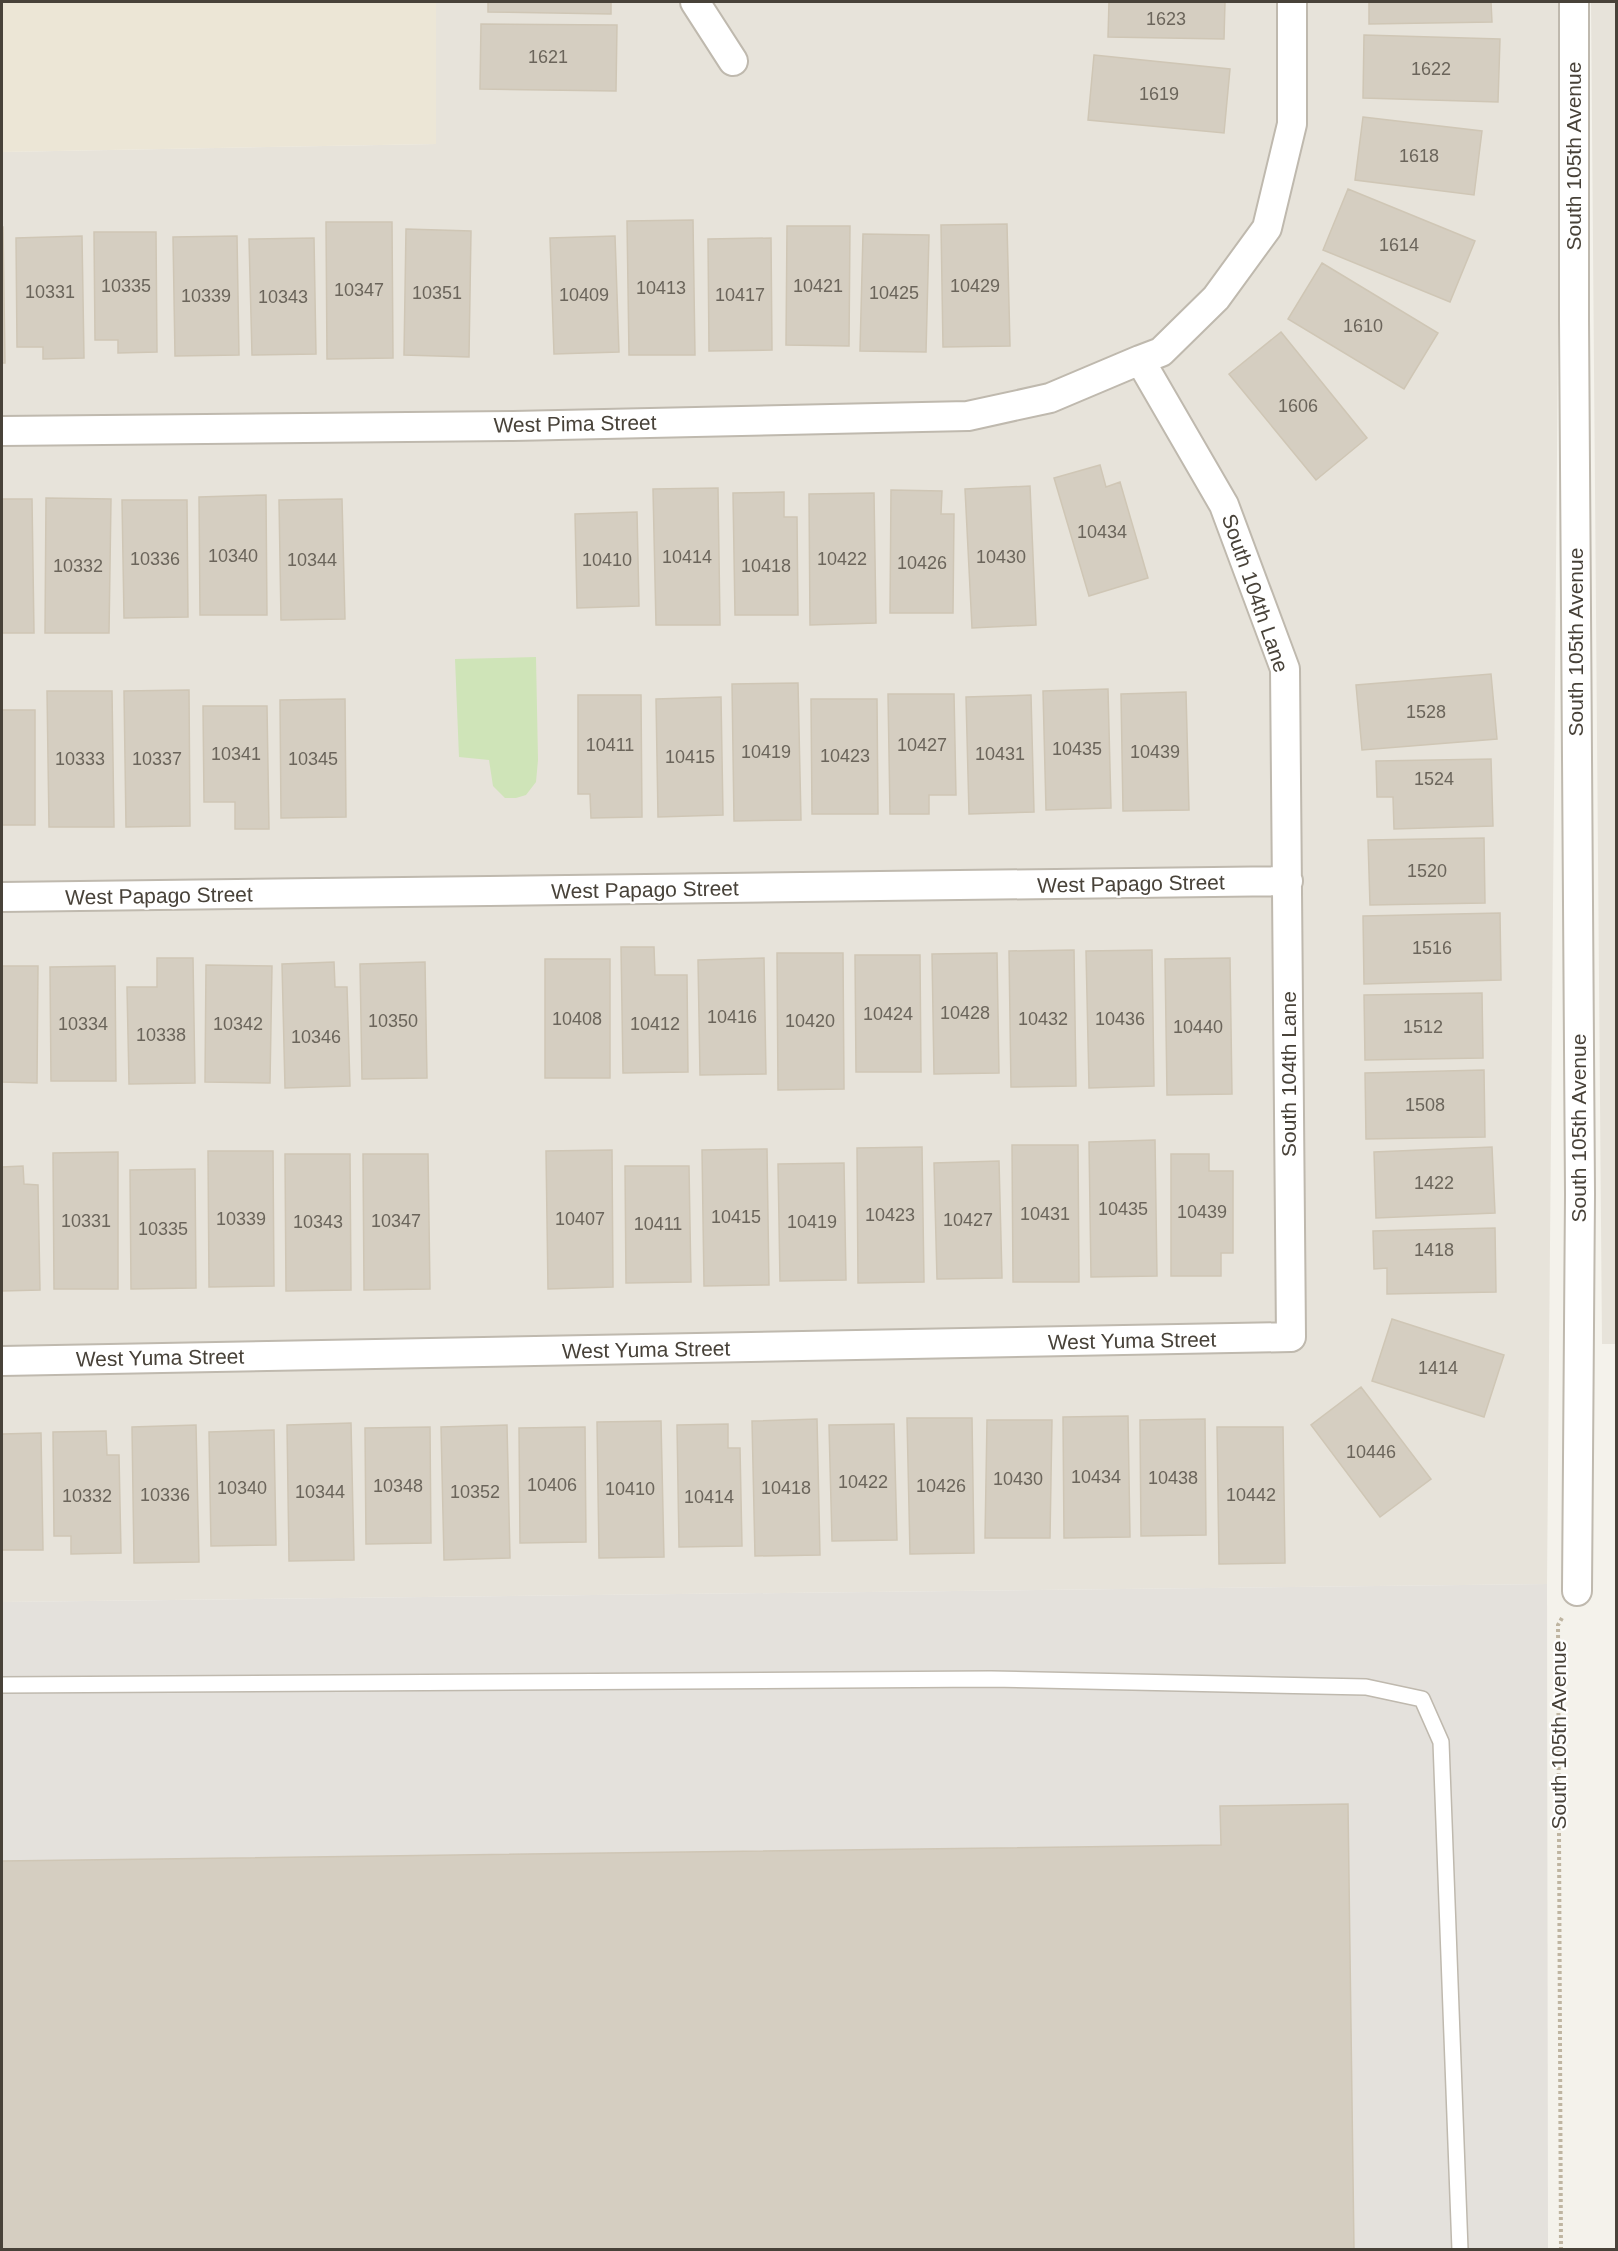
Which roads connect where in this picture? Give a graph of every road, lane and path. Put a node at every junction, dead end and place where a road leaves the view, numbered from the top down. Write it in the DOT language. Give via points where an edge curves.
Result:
graph roads {
  1 [pos="695,2"];
  2 [pos="1292,2"];
  3 [pos="1574,2"];
  4 [pos="734,61"];
  5 [pos="1140,360"];
  6 [pos="2,431"];
  7 [pos="1288,881"];
  8 [pos="2,897"];
  9 [pos="1291,1338"];
  10 [pos="2,1361"];
  11 [pos="1577,1591"];
  12 [pos="2,1685"];
  13 [pos="1460,2250"];
  14 [pos="1561,2250"];
  1 -- 4 [label="street"];
  2 -- 5 [label="street" via="1292,124 1267,228 1216,298 1161,352"];
  3 -- 11 [label="street, South 105th Avenue" via="1580,1182"];
  5 -- 6 [label="street, West Pima Street" via="1050,398 968,416 525,426"];
  5 -- 7 [label="street, South 104th Lane" via="1224,505 1285,669"];
  7 -- 8 [label="street, West Papago Street"];
  7 -- 9 [label="street, South 104th Lane"];
  9 -- 10 [label="street, West Yuma Street"];
  11 -- 14 [label="path, South 105th Avenue" via="1558,1625"];
  12 -- 13 [label="lane" via="991,1679 1366,1687 1422,1699 1441,1742"];
}
